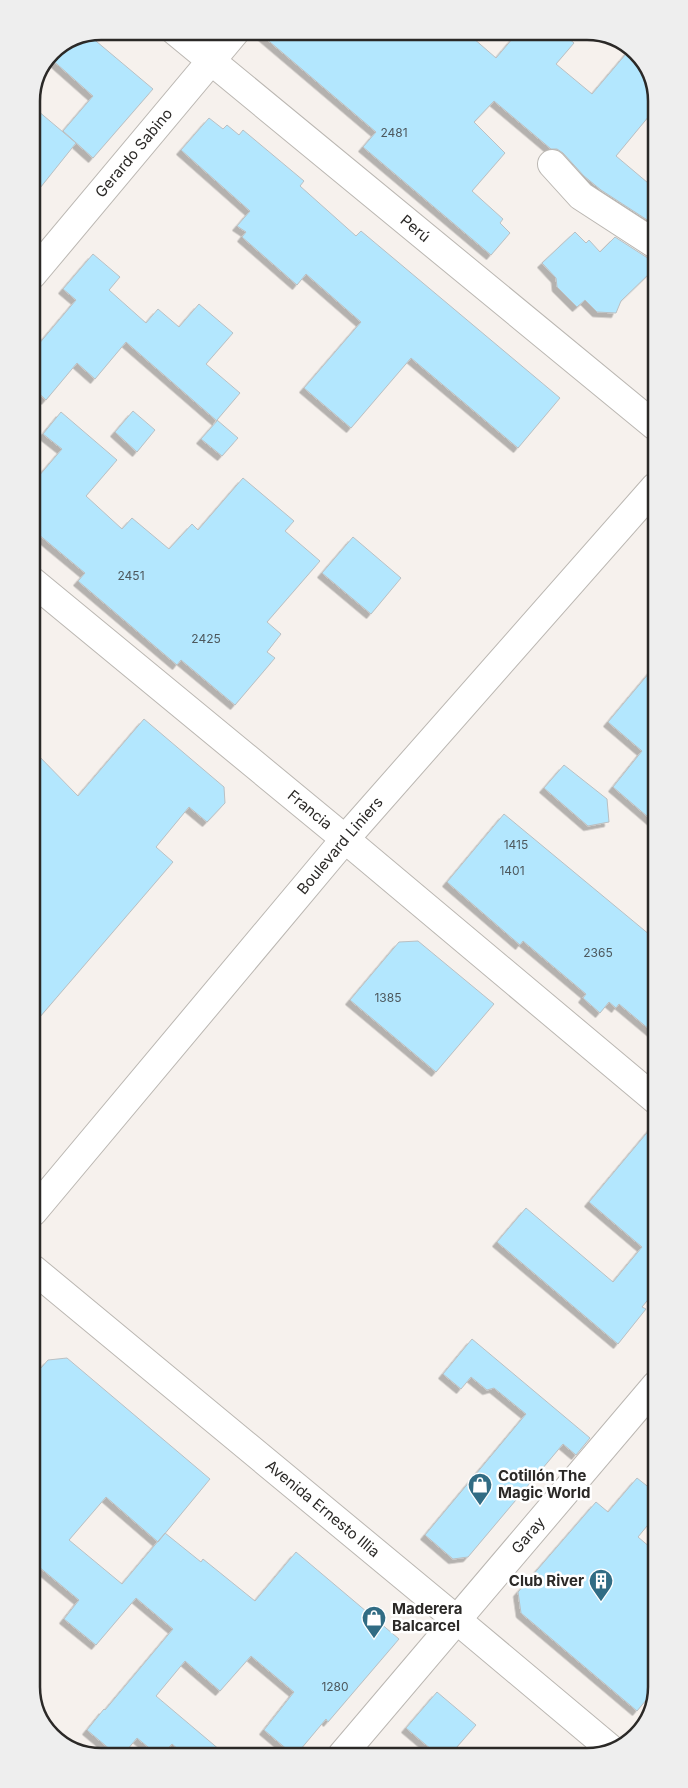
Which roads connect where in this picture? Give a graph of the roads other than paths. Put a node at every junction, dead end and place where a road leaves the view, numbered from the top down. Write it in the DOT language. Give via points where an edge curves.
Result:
graph roads {
  1 [pos="186,40"];
  2 [pos="228,40"];
  3 [pos="210,61"];
  4 [pos="552,164"];
  5 [pos="648,240"];
  6 [pos="40,265"];
  7 [pos="648,420"];
  8 [pos="648,495"];
  9 [pos="40,587"];
  10 [pos="345,839"];
  11 [pos="648,1093"];
  12 [pos="40,1204"];
  13 [pos="40,1276"];
  14 [pos="648,1394"];
  15 [pos="457,1620"];
  16 [pos="606,1745"];
  17 [pos="349,1748"];
  1 -- 3 [label="street, Perú"];
  2 -- 3 [label="street, Gerardo Sabino"];
  3 -- 6 [label="street, Gerardo Sabino"];
  3 -- 7 [label="street, Perú"];
  4 -- 5 [label="street" via="581,196"];
  8 -- 10 [label="street, Boulevard Liniers"];
  9 -- 10 [label="street, Francia"];
  10 -- 11 [label="street, Francia"];
  10 -- 12 [label="street, Boulevard Liniers"];
  13 -- 15 [label="street, Avenida Ernesto Illia"];
  14 -- 15 [label="street, Garay"];
  15 -- 16 [label="street, Avenida Ernesto Illia"];
  15 -- 17 [label="street, Garay"];
}
